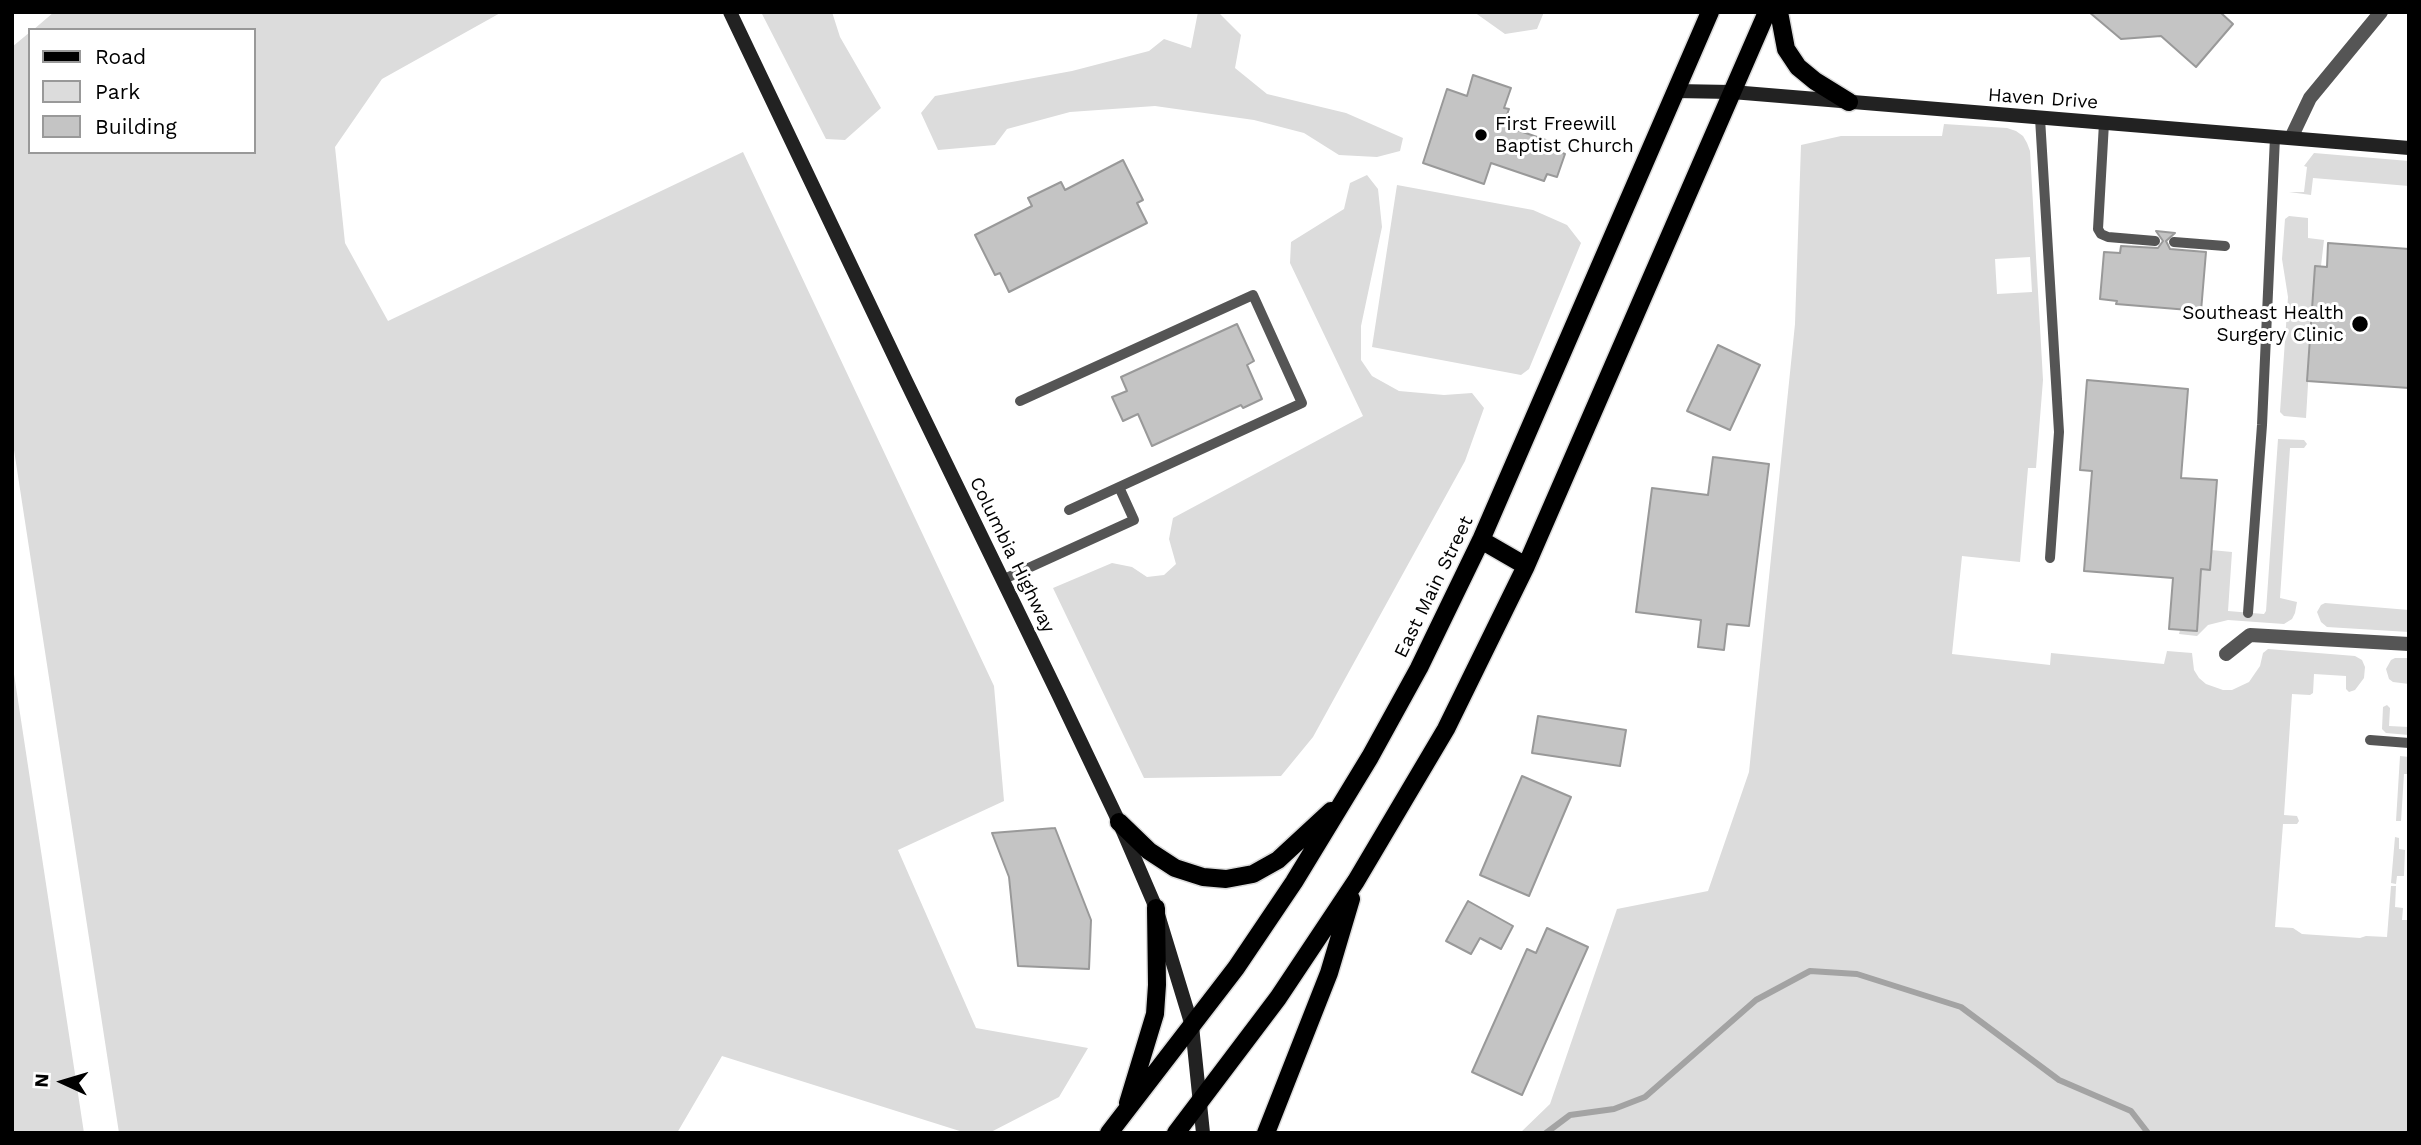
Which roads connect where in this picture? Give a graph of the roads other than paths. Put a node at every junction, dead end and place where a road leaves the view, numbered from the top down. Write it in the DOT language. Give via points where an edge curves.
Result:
graph roads {
  1 [pos="730,12"];
  2 [pos="1710,12"];
  3 [pos="1767,12"];
  4 [pos="1779,12"];
  5 [pos="2381,12"];
  6 [pos="1675,91"];
  7 [pos="1732,92"];
  8 [pos="1849,102"];
  9 [pos="2040,118"];
  10 [pos="2104,123"];
  11 [pos="2275,137"];
  12 [pos="2291,138"];
  13 [pos="2409,148"];
  14 [pos="2155,241"];
  15 [pos="2174,242"];
  16 [pos="2225,246"];
  17 [pos="1020,401"];
  18 [pos="1119,487"];
  19 [pos="1069,510"];
  20 [pos="1481,540"];
  21 [pos="2050,558"];
  22 [pos="1527,565"];
  23 [pos="1002,580"];
  24 [pos="2248,613"];
  25 [pos="2409,644"];
  26 [pos="2226,654"];
  27 [pos="2370,740"];
  28 [pos="2409,743"];
  29 [pos="1347,797"];
  30 [pos="1119,822"];
  31 [pos="1356,881"];
  32 [pos="1156,908"];
  33 [pos="1192,1026"];
  34 [pos="1201,1101"];
  35 [pos="1125,1113"];
  36 [pos="1110,1133"];
  37 [pos="1176,1133"];
  38 [pos="1203,1133"];
  39 [pos="1266,1133"];
  1 -- 23 [label="main road, Columbia Highway"];
  2 -- 6 [label="main road, East Main Street"];
  3 -- 7 [label="main road"];
  4 -- 8 [label="main road" via="1786,50 1798,67"];
  5 -- 12 [label="street" via="2310,98"];
  6 -- 7 [label="main road, Haven Drive"];
  6 -- 20 [label="main road, East Main Street"];
  7 -- 8 [label="main road, Haven Drive"];
  7 -- 22 [label="main road"];
  8 -- 9 [label="main road, Haven Drive"];
  9 -- 10 [label="main road, Haven Drive"];
  9 -- 21 [label="lane" via="2059,432"];
  10 -- 11 [label="main road, Haven Drive"];
  10 -- 14 [label="lane" via="2098,229 2108,237"];
  11 -- 12 [label="main road, Haven Drive"];
  11 -- 24 [label="lane"];
  12 -- 13 [label="main road, Haven Drive"];
  15 -- 16 [label="lane"];
  17 -- 18 [label="lane" via="1254,295 1302,403"];
  18 -- 19 [label="lane"];
  18 -- 23 [label="lane" via="1134,520"];
  20 -- 22 [label="main road"];
  20 -- 29 [label="main road, East Main Street" via="1419,668"];
  22 -- 31 [label="main road" via="1446,729"];
  23 -- 30 [label="main road, Columbia Highway"];
  25 -- 26 [label="street" via="2250,635"];
  27 -- 28 [label="lane"];
  29 -- 30 [label="main road" via="1278,860 1253,874 1226,879 1175,868"];
  29 -- 33 [label="main road, East Main Street" via="1236,968"];
  30 -- 32 [label="main road, Columbia Highway"];
  31 -- 34 [label="main road" via="1278,998"];
  31 -- 39 [label="main road" via="1329,973"];
  32 -- 33 [label="main road, Columbia Highway"];
  32 -- 35 [label="main road" via="1155,1014"];
  33 -- 34 [label="main road, Columbia Highway"];
  33 -- 35 [label="main road, East Main Street"];
  34 -- 37 [label="main road"];
  34 -- 38 [label="main road, Columbia Highway"];
  35 -- 36 [label="main road, East Main Street"];
}
